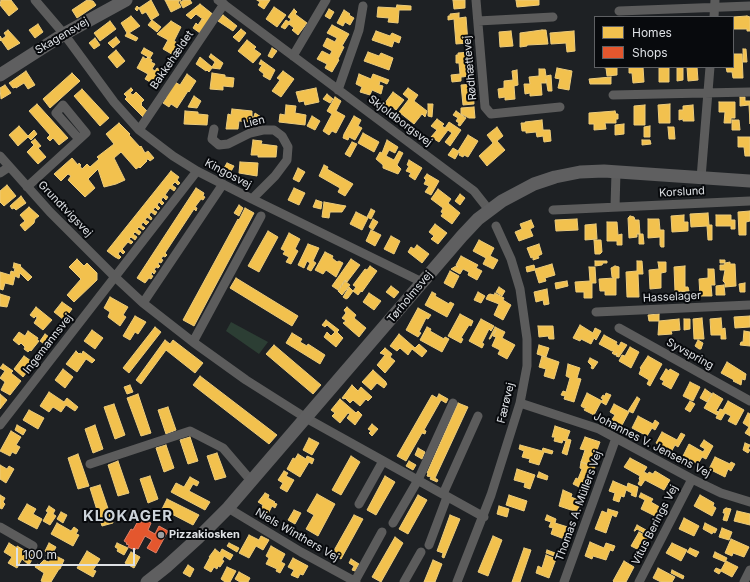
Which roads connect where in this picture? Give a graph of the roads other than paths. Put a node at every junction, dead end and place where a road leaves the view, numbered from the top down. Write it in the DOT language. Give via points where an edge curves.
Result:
graph roads {
  1 [pos="35,0"];
  2 [pos="126,0"];
  3 [pos="326,0"];
  4 [pos="476,0"];
  5 [pos="221,2"];
  6 [pos="715,4"];
  7 [pos="363,6"];
  8 [pos="750,6"];
  9 [pos="619,11"];
  10 [pos="714,16"];
  11 [pos="553,17"];
  12 [pos="478,21"];
  13 [pos="64,34"];
  14 [pos="292,56"];
  15 [pos="710,68"];
  16 [pos="0,75"];
  17 [pos="338,90"];
  18 [pos="708,92"];
  19 [pos="750,92"];
  20 [pos="613,95"];
  21 [pos="560,107"];
  22 [pos="214,129"];
  23 [pos="139,130"];
  24 [pos="79,139"];
  25 [pos="0,156"];
  26 [pos="9,167"];
  27 [pos="197,171"];
  28 [pos="616,172"];
  29 [pos="0,173"];
  30 [pos="701,178"];
  31 [pos="750,181"];
  32 [pos="223,184"];
  33 [pos="27,187"];
  34 [pos="252,199"];
  35 [pos="750,201"];
  36 [pos="615,208"];
  37 [pos="489,210"];
  38 [pos="553,210"];
  39 [pos="261,216"];
  40 [pos="496,226"];
  41 [pos="115,277"];
  42 [pos="422,282"];
  43 [pos="143,304"];
  44 [pos="750,305"];
  45 [pos="596,312"];
  46 [pos="619,328"];
  47 [pos="193,342"];
  48 [pos="750,401"];
  49 [pos="453,403"];
  50 [pos="520,403"];
  51 [pos="478,416"];
  52 [pos="306,418"];
  53 [pos="0,425"];
  54 [pos="616,438"];
  55 [pos="383,461"];
  56 [pos="90,464"];
  57 [pos="692,479"];
  58 [pos="253,480"];
  59 [pos="418,480"];
  60 [pos="445,496"];
  61 [pos="750,502"];
  62 [pos="359,504"];
  63 [pos="228,508"];
  64 [pos="484,517"];
  65 [pos="392,523"];
  66 [pos="0,527"];
  67 [pos="382,532"];
  68 [pos="429,545"];
  69 [pos="33,546"];
  70 [pos="421,552"];
  71 [pos="750,570"];
  72 [pos="147,582"];
  73 [pos="355,582"];
  74 [pos="404,582"];
  75 [pos="457,582"];
  76 [pos="564,582"];
  77 [pos="639,582"];
  78 [pos="744,582"];
  1 -- 13 [label="street, Kingosvej"];
  2 -- 13 [label="street, Skagensvej"];
  3 -- 14 [label="street"];
  4 -- 12 [label="street, Rødhættevej"];
  5 -- 14 [label="street, Skjoldborgsvej"];
  5 -- 23 [label="street, Bakkehældet"];
  6 -- 8 [label="street"];
  6 -- 9 [label="street"];
  6 -- 10 [label="street"];
  7 -- 17 [label="street" via="359,30"];
  11 -- 12 [label="street, Rødhættevej"];
  12 -- 21 [label="street, Rødhættevej" via="485,107 491,114"];
  13 -- 16 [label="street, Skagensvej"];
  13 -- 23 [label="street, Kingosvej" via="114,102"];
  14 -- 17 [label="street, Skjoldborgsvej"];
  15 -- 18 [label="street"];
  17 -- 37 [label="street, Skjoldborgsvej" via="474,191"];
  18 -- 19 [label="street"];
  18 -- 20 [label="street"];
  18 -- 30 [label="street"];
  22 -- 34 [label="street, Lien" via="212,139 219,145 228,144 250,133 274,130 282,136 288,147 287,160"];
  23 -- 27 [label="street, Kingosvej"];
  24 -- 33 [label="street"];
  25 -- 26 [label="street, Grundtvigsvej"];
  26 -- 29 [label="street"];
  26 -- 33 [label="street, Grundtvigsvej"];
  27 -- 32 [label="street, Kingosvej"];
  27 -- 41 [label="street"];
  28 -- 30 [label="street, Tørholmsvej"];
  28 -- 36 [label="street"];
  28 -- 37 [label="street, Tørholmsvej" via="580,172 555,176 522,189"];
  30 -- 31 [label="street, Tørholmsvej"];
  32 -- 34 [label="street, Kingosvej"];
  32 -- 43 [label="street"];
  33 -- 41 [label="street, Grundtvigsvej"];
  34 -- 42 [label="street, Kingosvej"];
  35 -- 36 [label="street, Korslund"];
  36 -- 38 [label="street, Korslund"];
  37 -- 42 [label="street, Tørholmsvej" via="462,236"];
  39 -- 47 [label="street"];
  40 -- 50 [label="street, Færøvej" via="511,259 524,313 527,366"];
  41 -- 43 [label="street, Grundtvigsvej"];
  41 -- 53 [label="street, Ingemannsvej"];
  42 -- 52 [label="street, Tørholmsvej"];
  43 -- 47 [label="street, Grundtvigsvej"];
  44 -- 45 [label="street, Hasselager"];
  46 -- 48 [label="street, Syvspring"];
  47 -- 52 [label="street, Grundtvigsvej"];
  49 -- 59 [label="street"];
  50 -- 54 [label="street, Johannes V. Jensens Vej" via="599,429"];
  50 -- 64 [label="street, Færøvej"];
  51 -- 60 [label="street"];
  52 -- 55 [label="street, Grundtvigsvej"];
  52 -- 58 [label="street, Tørholmsvej"];
  54 -- 57 [label="street, Johannes V. Jensens Vej"];
  54 -- 76 [label="street, Thomas A. Müllers Vej"];
  55 -- 59 [label="street, Grundtvigsvej"];
  55 -- 62 [label="street"];
  56 -- 58 [label="street" via="190,431 223,448"];
  57 -- 61 [label="street, Johannes V. Jensens Vej" via="721,493"];
  57 -- 77 [label="street, Vitus Berings Vej"];
  58 -- 63 [label="street, Tørholmsvej"];
  59 -- 60 [label="street, Grundtvigsvej"];
  59 -- 65 [label="street"];
  60 -- 64 [label="street, Grundtvigsvej"];
  60 -- 68 [label="street"];
  63 -- 72 [label="street, Tørholmsvej"];
  63 -- 73 [label="street, Niels Winthers Vej"];
  64 -- 75 [label="street, Færøvej"];
  66 -- 69 [label="street"];
  67 -- 73 [label="street, Niels Winthers Vej"];
  70 -- 74 [label="street"];
  71 -- 78 [label="street"];
}
